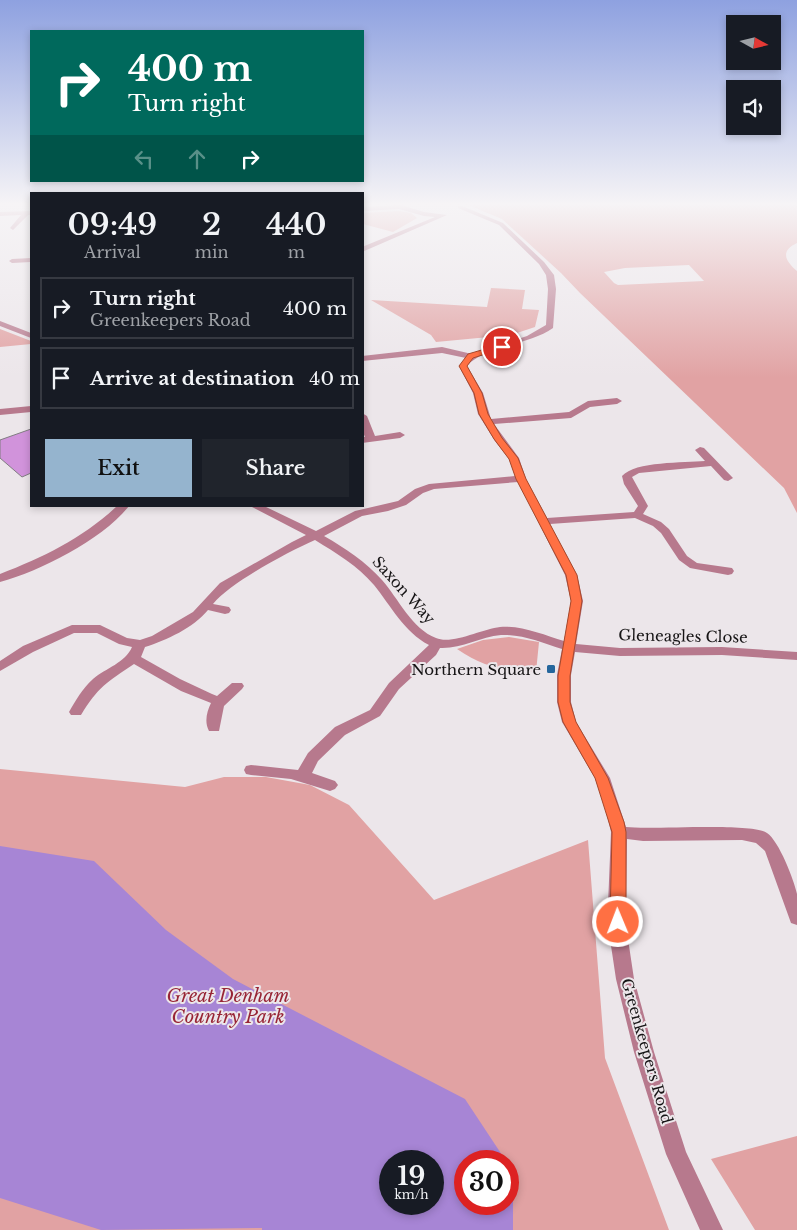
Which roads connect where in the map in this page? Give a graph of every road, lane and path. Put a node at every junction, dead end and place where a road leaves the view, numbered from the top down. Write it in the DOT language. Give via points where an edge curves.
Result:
graph roads {
  1 [pos="542,262"];
  2 [pos="0,323"];
  3 [pos="30,336"];
  4 [pos="470,356"];
  5 [pos="364,359"];
  6 [pos="617,401"];
  7 [pos="30,409"];
  8 [pos="0,412"];
  9 [pos="488,422"];
  10 [pos="364,425"];
  11 [pos="400,435"];
  12 [pos="367,439"];
  13 [pos="700,450"];
  14 [pos="713,463"];
  15 [pos="728,478"];
  16 [pos="521,479"];
  17 [pos="123,507"];
  18 [pos="257,507"];
  19 [pos="638,515"];
  20 [pos="544,521"];
  21 [pos="314,536"];
  22 [pos="728,571"];
  23 [pos="0,578"];
  24 [pos="206,606"];
  25 [pos="225,610"];
  26 [pos="140,644"];
  27 [pos="436,644"];
  28 [pos="569,647"];
  29 [pos="797,656"];
  30 [pos="134,658"];
  31 [pos="0,667"];
  32 [pos="236,686"];
  33 [pos="219,701"];
  34 [pos="76,712"];
  35 [pos="214,727"];
  36 [pos="250,770"];
  37 [pos="303,775"];
  38 [pos="330,785"];
  39 [pos="619,832"];
  40 [pos="797,918"];
  41 [pos="712,1230"];
  1 -- 4 [label="street" via="550,275 552,289 550,326 538,335"];
  2 -- 3 [label="street"];
  4 -- 5 [label="street" via="442,350"];
  4 -- 9 [label="street, Greenkeepers Road" via="463,366 478,393"];
  6 -- 9 [label="street" via="588,404 572,414"];
  7 -- 8 [label="street"];
  9 -- 16 [label="street, Greenkeepers Road" via="514,458"];
  10 -- 12 [label="street"];
  11 -- 12 [label="street"];
  13 -- 14 [label="street"];
  14 -- 15 [label="street"];
  14 -- 19 [label="street" via="636,470 627,476 628,483 641,498 643,506"];
  16 -- 20 [label="street, Greenkeepers Road"];
  16 -- 21 [label="street" via="425,488 402,503 359,513"];
  17 -- 23 [label="street" via="78,544"];
  18 -- 21 [label="street, Saxon Way"];
  19 -- 20 [label="street"];
  19 -- 22 [label="street" via="665,531 683,558 694,566"];
  20 -- 28 [label="street, Greenkeepers Road" via="568,567 577,601"];
  21 -- 24 [label="street" via="224,586"];
  21 -- 27 [label="street, Saxon Way" via="347,555 372,576 413,626"];
  24 -- 25 [label="street"];
  24 -- 26 [label="street" via="157,639"];
  26 -- 30 [label="street"];
  26 -- 31 [label="street" via="124,641 100,629 72,630"];
  27 -- 28 [label="street, Saxon Way" via="508,631"];
  27 -- 37 [label="street" via="394,686 376,713 340,731 313,757"];
  28 -- 29 [label="street, Gleneagles Close" via="603,651 722,651"];
  28 -- 39 [label="street, Greenkeepers Road" via="563,690 569,722 602,778"];
  30 -- 33 [label="street" via="176,685"];
  30 -- 34 [label="street" via="99,681"];
  32 -- 33 [label="street"];
  33 -- 35 [label="street" via="213,714"];
  36 -- 37 [label="street"];
  37 -- 38 [label="street"];
  39 -- 40 [label="street" via="761,837 772,848"];
  39 -- 41 [label="street, Greenkeepers Road" via="617,905 626,978 644,1052 676,1154"];
}
